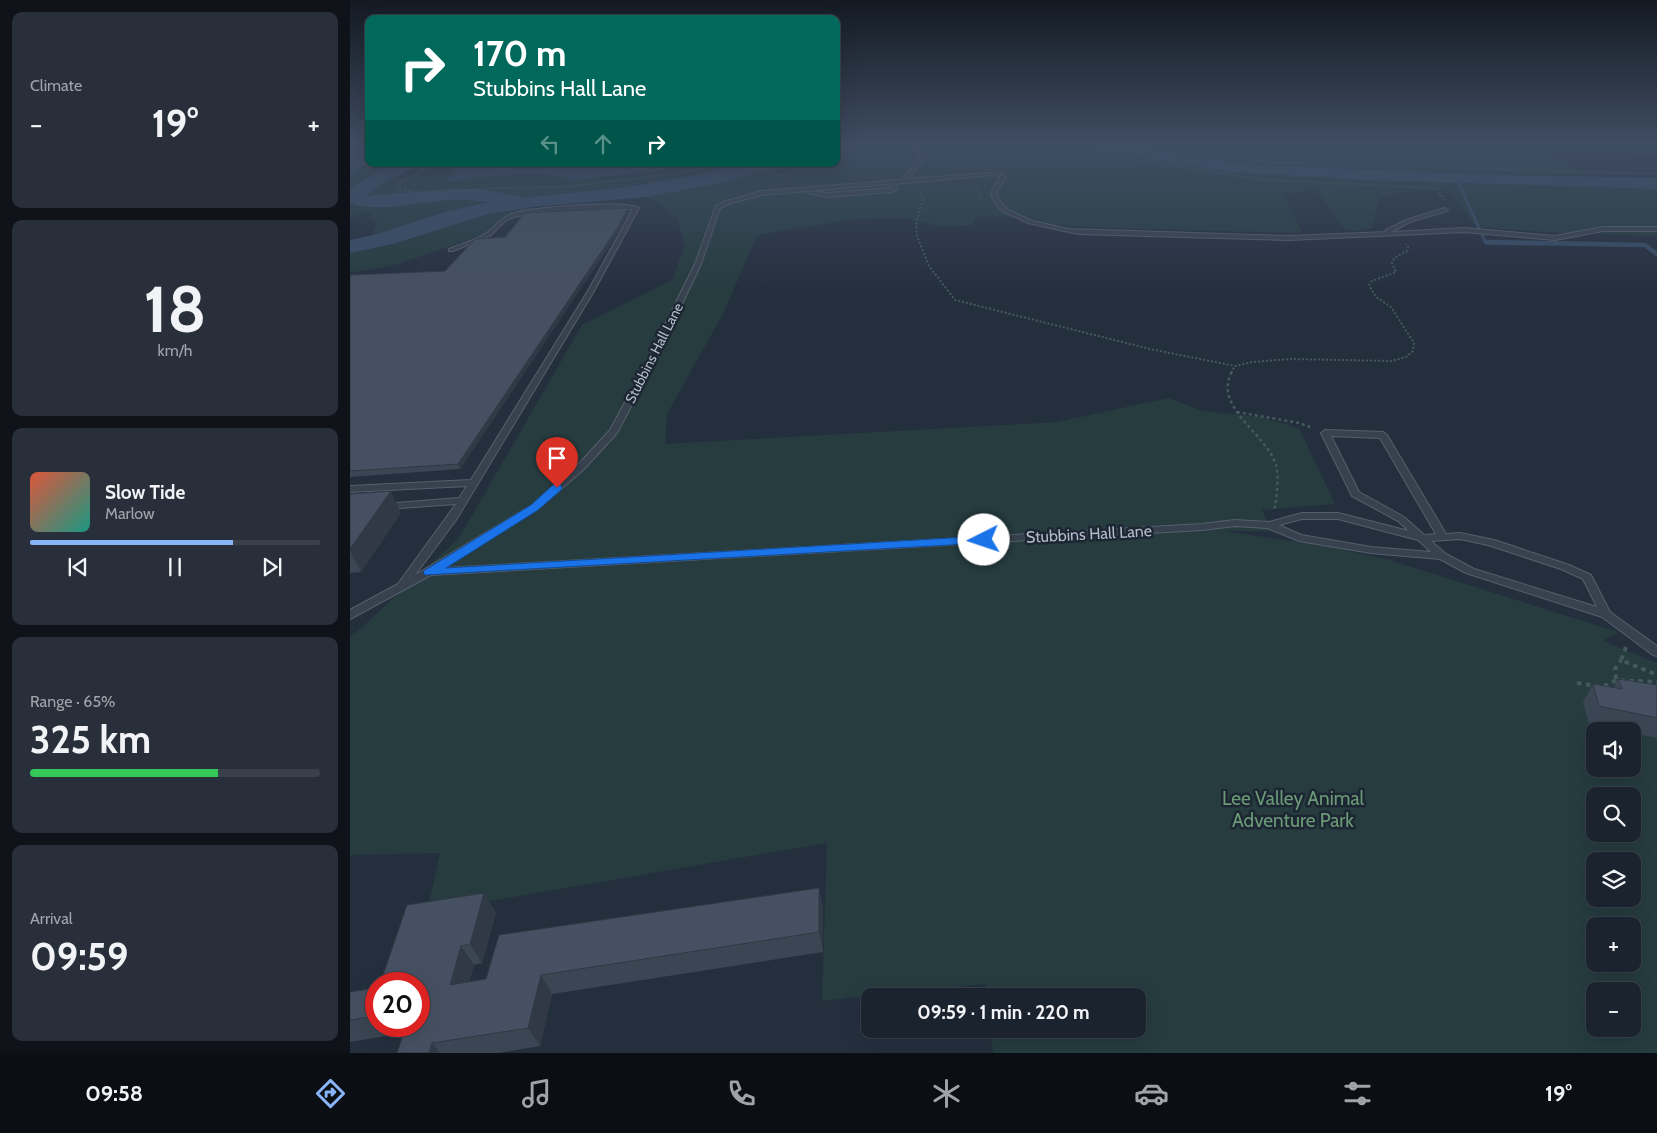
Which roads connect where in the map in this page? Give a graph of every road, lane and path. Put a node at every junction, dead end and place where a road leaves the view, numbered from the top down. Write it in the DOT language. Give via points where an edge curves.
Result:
graph roads {
  1 [pos="775,193"];
  2 [pos="817,193"];
  3 [pos="851,193"];
  4 [pos="920,193"];
  5 [pos="978,193"];
  6 [pos="994,193"];
  7 [pos="1441,193"];
  8 [pos="985,206"];
  9 [pos="1445,210"];
  10 [pos="1657,229"];
  11 [pos="1400,232"];
  12 [pos="1385,233"];
  13 [pos="451,250"];
  14 [pos="1235,366"];
  15 [pos="1236,412"];
  16 [pos="1326,433"];
  17 [pos="473,483"];
  18 [pos="350,489"];
  19 [pos="462,501"];
  20 [pos="378,506"];
  21 [pos="1270,525"];
  22 [pos="1442,536"];
  23 [pos="1422,538"];
  24 [pos="1442,556"];
  25 [pos="429,572"];
  26 [pos="401,587"];
  27 [pos="1606,614"];
  28 [pos="350,615"];
  29 [pos="1631,632"];
  30 [pos="1657,652"];
  31 [pos="1621,660"];
  32 [pos="1657,675"];
  33 [pos="1616,680"];
  34 [pos="1657,682"];
  35 [pos="1577,683"];
  36 [pos="1633,687"];
  1 -- 25 [label="lane, Stubbins Hall Lane" via="745,197 718,207 698,264 614,431 580,468 534,507"];
  2 -- 3 [label="lane"];
  4 -- 14 [label="path" via="923,200 916,222 917,236 929,266 955,300 1150,350"];
  5 -- 8 [label="path"];
  6 -- 12 [label="lane, Stubbins Hall Lane" via="1003,207 1031,222 1078,232 1289,238"];
  7 -- 9 [label="path"];
  9 -- 12 [label="lane" via="1408,221"];
  10 -- 11 [label="lane" via="1602,229 1554,238 1464,230"];
  11 -- 12 [label="lane"];
  11 -- 14 [label="path" via="1408,247 1407,251 1394,258 1392,263 1396,272 1369,285 1408,330 1414,343 1413,351 1406,357 1391,360 1248,362"];
  13 -- 17 [label="lane" via="489,234 504,219 516,214 636,208 591,291"];
  14 -- 15 [label="path" via="1227,389"];
  15 -- 16 [label="path" via="1299,423"];
  15 -- 21 [label="path" via="1268,450 1276,465 1276,503"];
  16 -- 22 [label="lane" via="1383,434"];
  16 -- 23 [label="lane" via="1355,494 1401,519"];
  17 -- 18 [label="lane"];
  17 -- 19 [label="lane"];
  19 -- 20 [label="lane"];
  19 -- 26 [label="lane"];
  21 -- 23 [label="lane" via="1302,516 1338,516"];
  21 -- 24 [label="lane" via="1299,538 1371,550"];
  21 -- 25 [label="lane, Stubbins Hall Lane" via="1235,523"];
  22 -- 23 [label="lane"];
  22 -- 27 [label="lane" via="1490,542 1566,567 1587,577"];
  23 -- 24 [label="lane"];
  24 -- 27 [label="lane" via="1470,571"];
  25 -- 26 [label="lane, Stubbins Hall Lane"];
  26 -- 28 [label="lane, Stubbins Hall Lane"];
  27 -- 29 [label="lane"];
  29 -- 30 [label="lane"];
  29 -- 31 [label="path"];
  31 -- 32 [label="path"];
  31 -- 33 [label="path" via="1614,669"];
  33 -- 34 [label="path"];
  33 -- 35 [label="path" via="1602,686"];
  33 -- 36 [label="path"];
}
